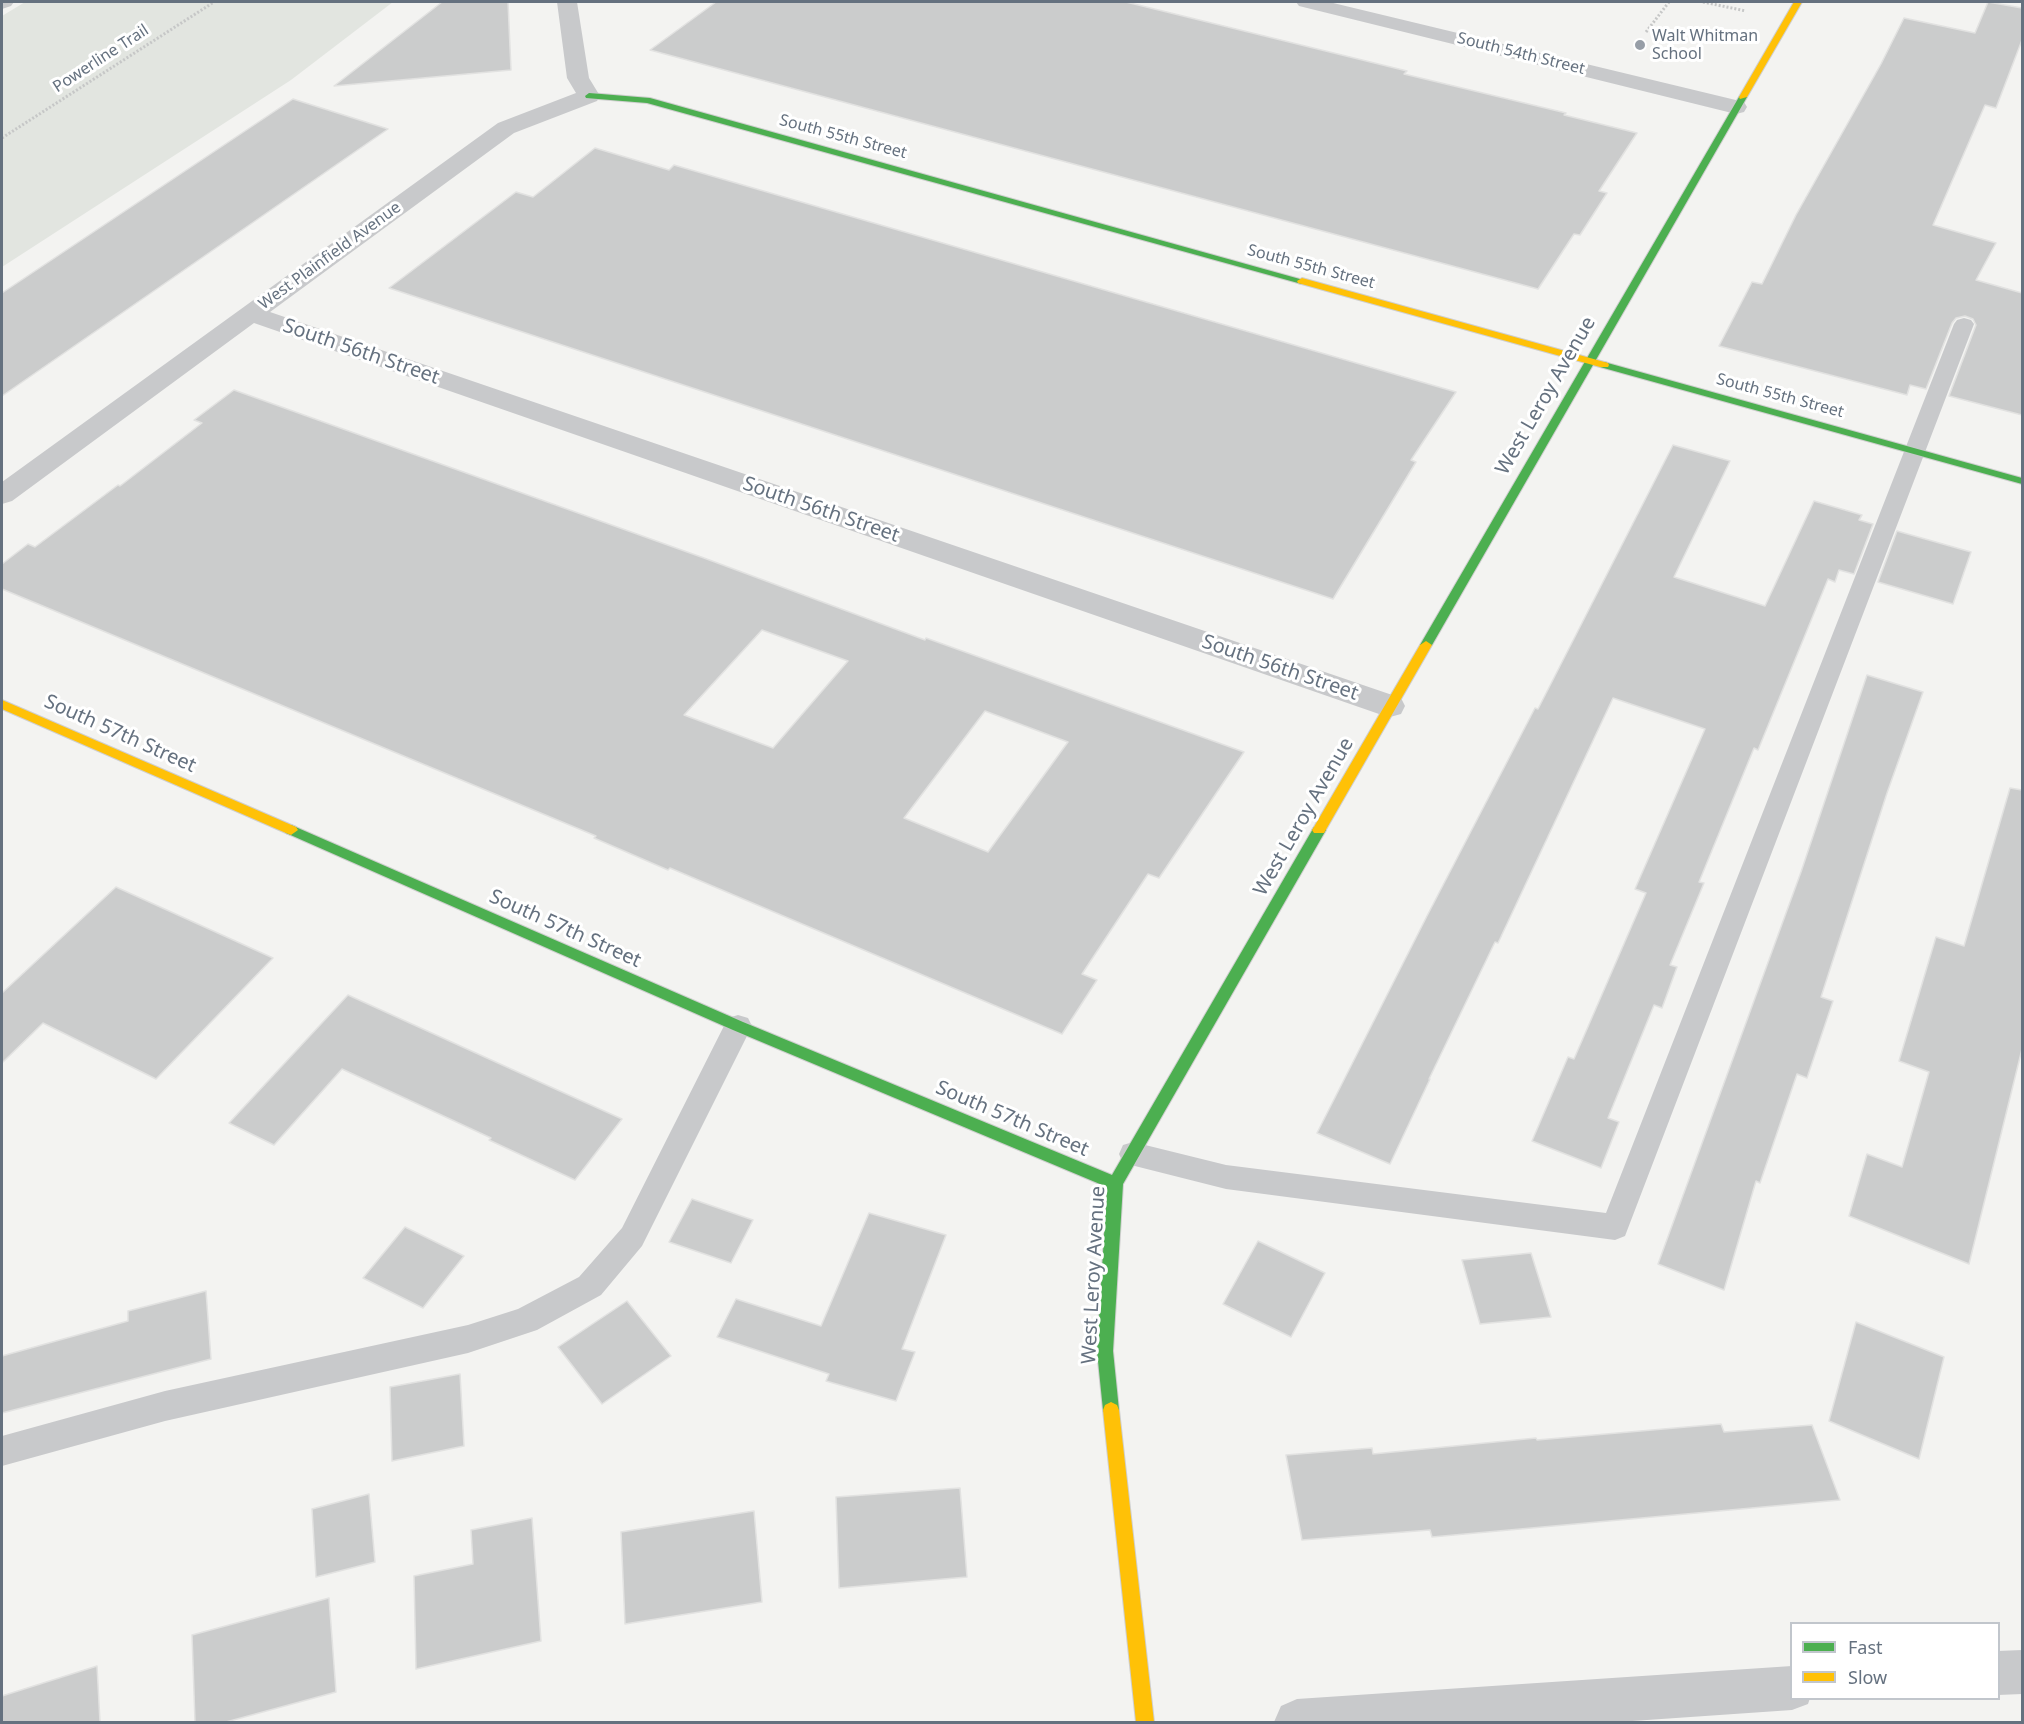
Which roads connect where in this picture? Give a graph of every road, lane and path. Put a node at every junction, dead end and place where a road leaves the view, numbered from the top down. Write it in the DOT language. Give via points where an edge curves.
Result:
graph roads {
  1 [pos="214,2"];
  2 [pos="567,2"];
  3 [pos="1306,2"];
  4 [pos="1669,2"];
  5 [pos="1703,2"];
  6 [pos="1798,2"];
  7 [pos="1749,12"];
  8 [pos="1646,32"];
  9 [pos="589,96"];
  10 [pos="1736,107"];
  11 [pos="2,138"];
  12 [pos="251,314"];
  13 [pos="1964,324"];
  14 [pos="1589,361"];
  15 [pos="1915,450"];
  16 [pos="2022,481"];
  17 [pos="2,495"];
  18 [pos="2,704"];
  19 [pos="1390,706"];
  20 [pos="738,1026"];
  21 [pos="1132,1154"];
  22 [pos="1115,1183"];
  23 [pos="2,1451"];
  24 [pos="2022,1672"];
  25 [pos="2000,1673"];
  26 [pos="1790,1688"];
  27 [pos="1145,1722"];
  28 [pos="1297,1722"];
  1 -- 11 [label="path, Powerline Trail"];
  2 -- 9 [label="street" via="579,78"];
  3 -- 10 [label="street, South 54th Street"];
  4 -- 8 [label="path"];
  5 -- 7 [label="path"];
  6 -- 10 [label="street, West Leroy Avenue"];
  9 -- 12 [label="street, West Plainfield Avenue" via="506,128"];
  9 -- 14 [label="street, South 55th Street" via="647,100"];
  10 -- 14 [label="street, West Leroy Avenue"];
  12 -- 17 [label="street, West Plainfield Avenue"];
  12 -- 19 [label="street, South 56th Street"];
  13 -- 15 [label="lane"];
  14 -- 15 [label="street, South 55th Street"];
  14 -- 19 [label="street, West Leroy Avenue"];
  15 -- 16 [label="street, South 55th Street"];
  15 -- 21 [label="lane" via="1616,1227 1226,1177"];
  18 -- 20 [label="street, South 57th Street"];
  19 -- 21 [label="street, West Leroy Avenue"];
  20 -- 22 [label="street, South 57th Street"];
  20 -- 23 [label="lane" via="632,1237 590,1286 526,1320 468,1339 165,1406"];
  21 -- 22 [label="street, West Leroy Avenue"];
  22 -- 27 [label="street, West Leroy Avenue" via="1105,1351"];
  24 -- 25 [label="street"];
  26 -- 28 [label="street"];
}
